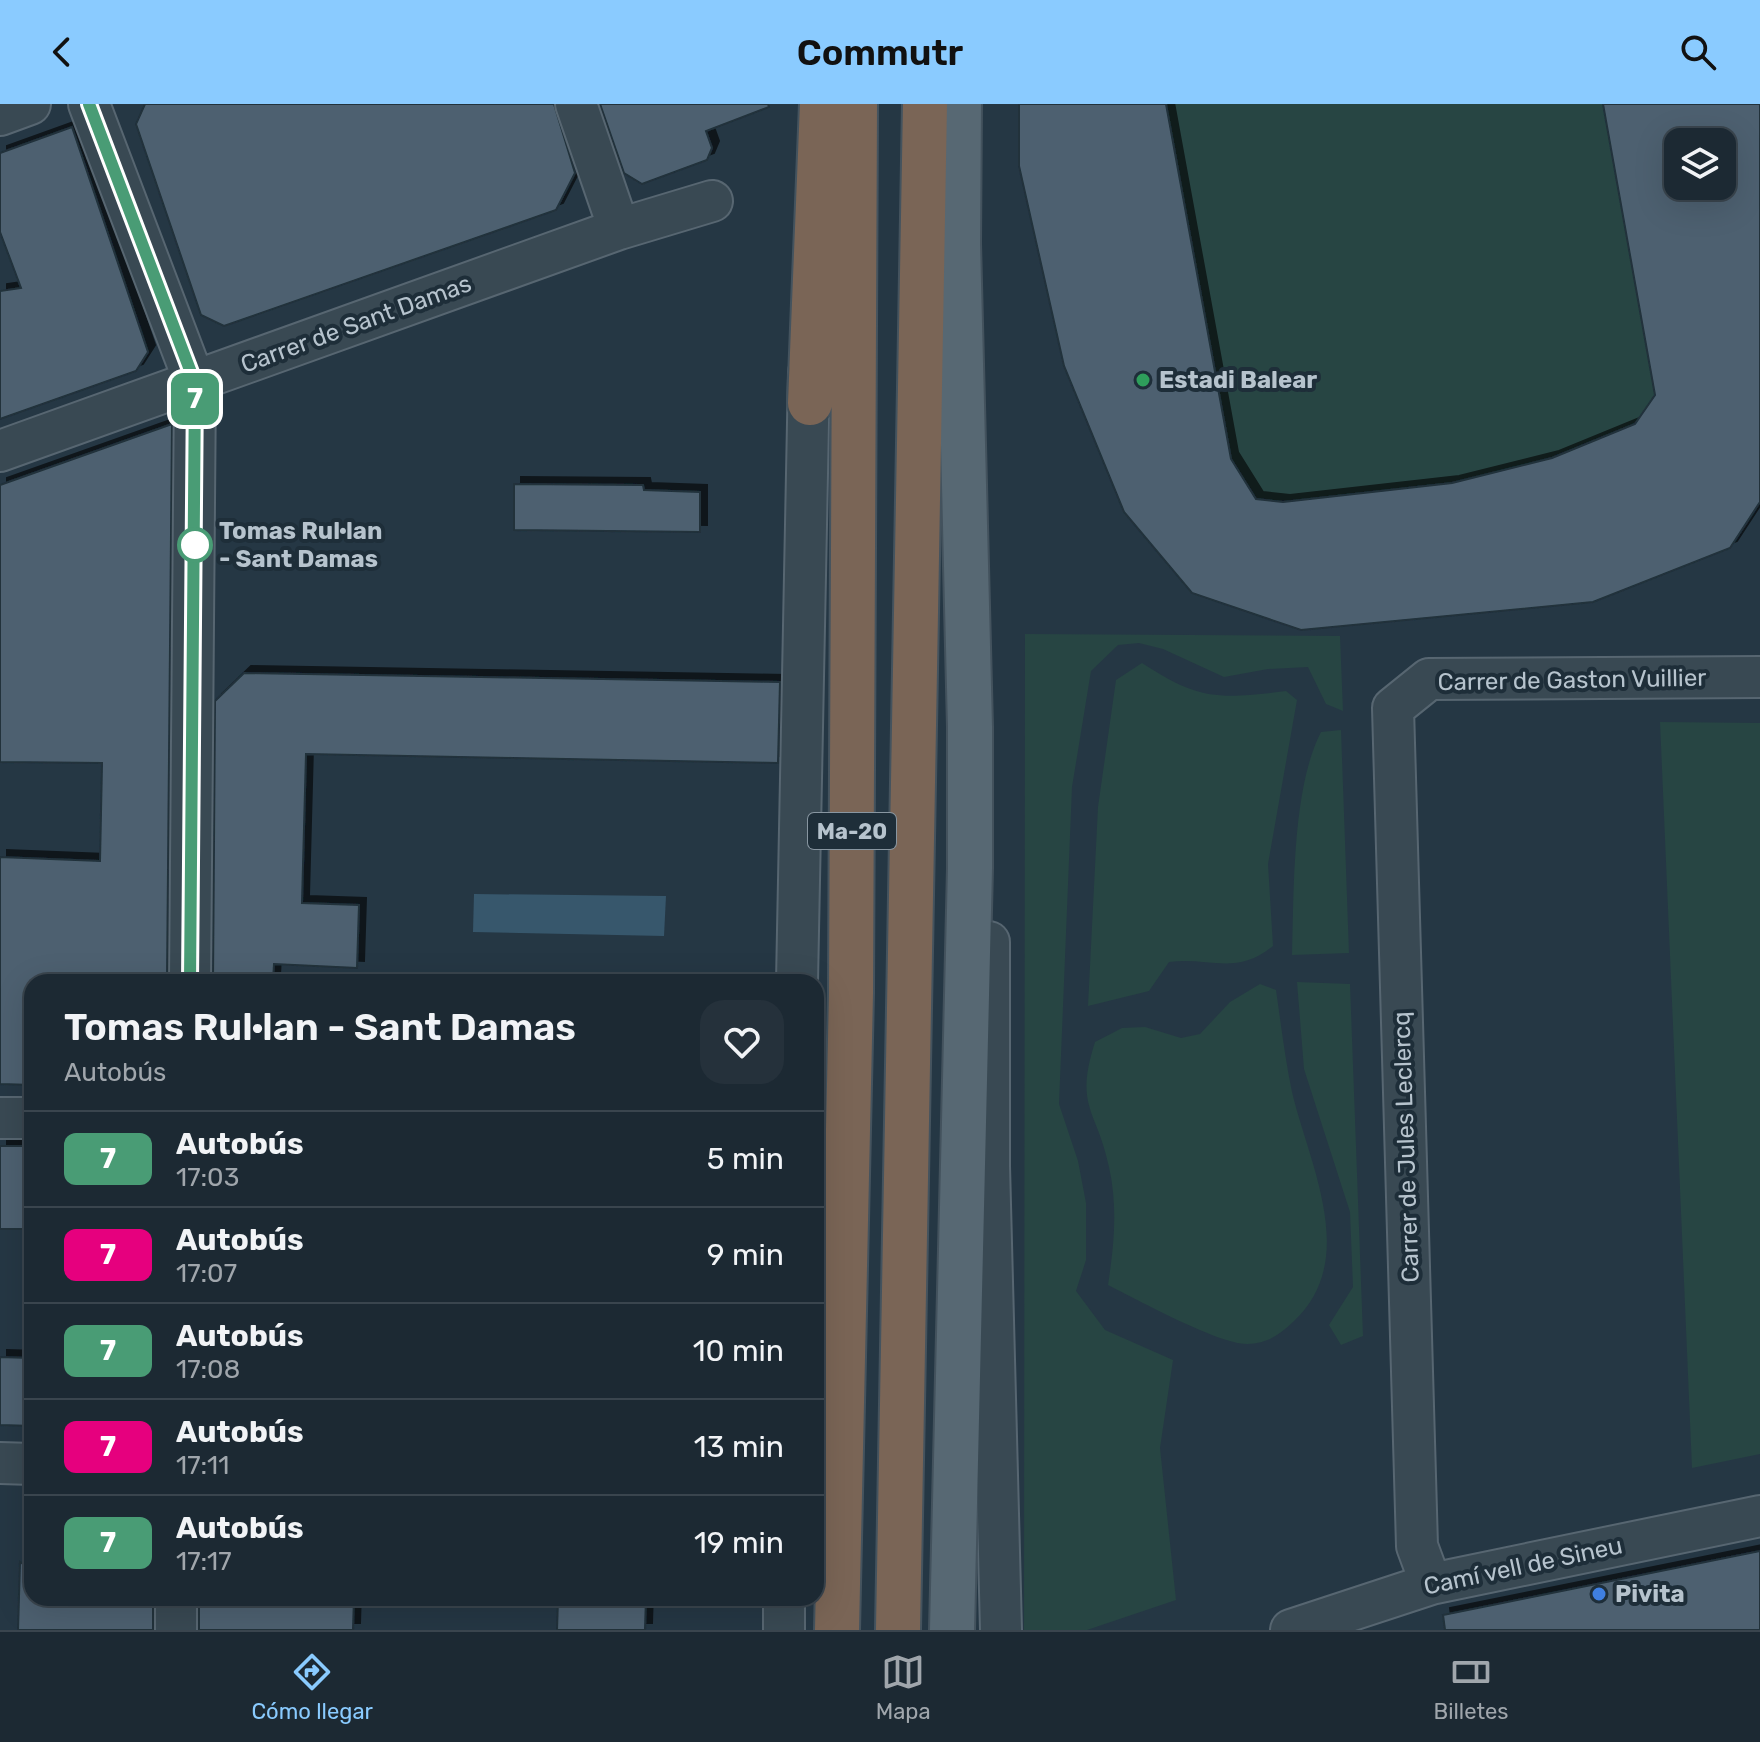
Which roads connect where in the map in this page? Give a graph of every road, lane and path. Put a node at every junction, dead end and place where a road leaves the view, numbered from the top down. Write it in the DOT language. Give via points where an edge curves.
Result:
graph roads {
  1 [pos="30,104"];
  2 [pos="89,104"];
  3 [pos="576,104"];
  4 [pos="801,104"];
  5 [pos="822,104"];
  6 [pos="855,104"];
  7 [pos="925,104"];
  8 [pos="959,104"];
  9 [pos="0,115"];
  10 [pos="712,201"];
  11 [pos="619,229"];
  12 [pos="960,336"];
  13 [pos="195,383"];
  14 [pos="810,403"];
  15 [pos="0,451"];
  16 [pos="1760,677"];
  17 [pos="1393,708"];
  18 [pos="190,974"];
  19 [pos="797,974"];
  20 [pos="0,1118"];
  21 [pos="24,1118"];
  22 [pos="0,1463"];
  23 [pos="24,1464"];
  24 [pos="1760,1516"];
  25 [pos="1431,1584"];
  26 [pos="176,1606"];
  27 [pos="784,1606"];
  28 [pos="1386,1614"];
  29 [pos="176,1630"];
  30 [pos="784,1630"];
  31 [pos="837,1630"];
  32 [pos="898,1630"];
  33 [pos="952,1630"];
  34 [pos="1001,1630"];
  35 [pos="1291,1630"];
  1 -- 9 [label="street"];
  2 -- 13 [label="street"];
  3 -- 11 [label="street"];
  4 -- 14 [label="street"];
  5 -- 14 [label="highway"];
  6 -- 31 [label="highway, Ma-20" via="852,977"];
  7 -- 32 [label="highway, Ma-20"];
  8 -- 12 [label="main road"];
  10 -- 11 [label="street, Carrer de Sant Damas"];
  11 -- 13 [label="street, Carrer de Sant Damas"];
  12 -- 33 [label="main road" via="970,853"];
  12 -- 34 [label="street" via="973,430 989,728 989,1166"];
  13 -- 15 [label="street, Carrer de Sant Damas"];
  13 -- 18 [label="street"];
  14 -- 19 [label="street"];
  16 -- 17 [label="street, Carrer de Gaston Vuillier" via="1429,679"];
  17 -- 25 [label="street, Carrer de Jules Leclercq" via="1417,1546"];
  20 -- 21 [label="street"];
  22 -- 23 [label="street"];
  24 -- 25 [label="street, Camí vell de Sineu"];
  25 -- 28 [label="street, Camí vell de Sineu"];
  26 -- 29 [label="street"];
  27 -- 30 [label="street"];
  28 -- 35 [label="street, Camí vell de Sineu"];
}
